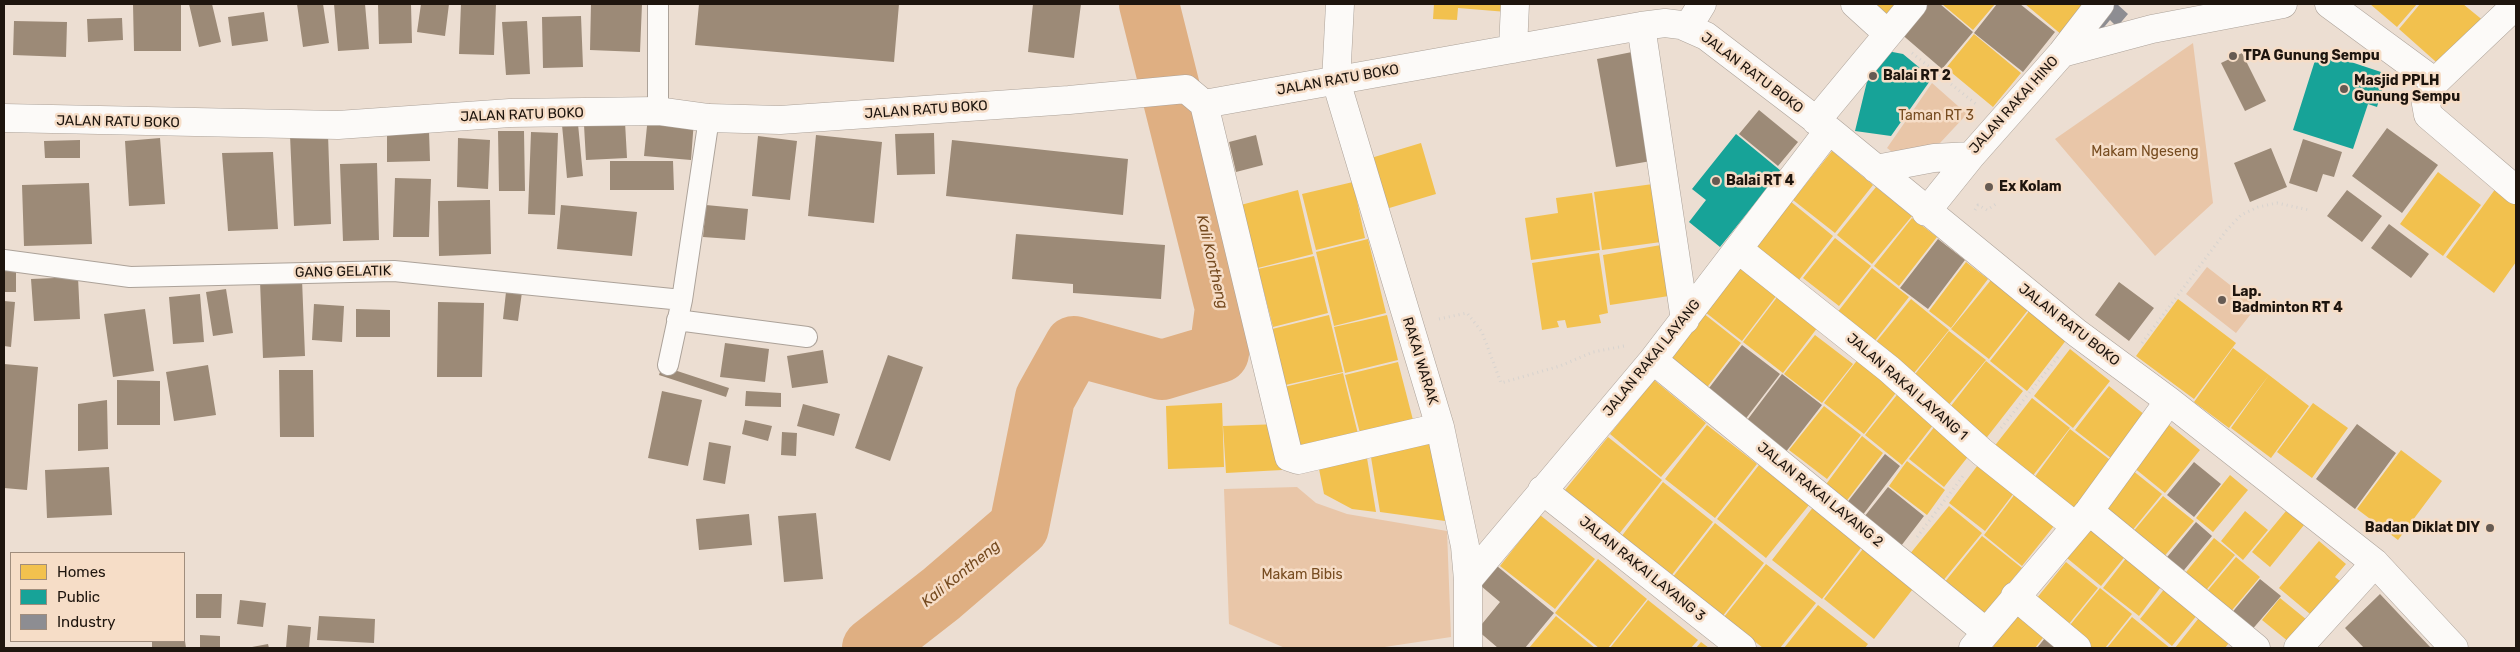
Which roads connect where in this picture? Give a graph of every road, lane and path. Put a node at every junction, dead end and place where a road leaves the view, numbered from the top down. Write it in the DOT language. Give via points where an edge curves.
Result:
graph roads {
  1 [pos="658,4"];
  2 [pos="1340,4"];
  3 [pos="1515,4"];
  4 [pos="1702,4"];
  5 [pos="1855,4"];
  6 [pos="1913,4"];
  7 [pos="2100,4"];
  8 [pos="2283,4"];
  9 [pos="2330,4"];
  10 [pos="2516,5"];
  11 [pos="1684,18"];
  12 [pos="1641,26"];
  13 [pos="1888,34"];
  14 [pos="1513,50"];
  15 [pos="2062,52"];
  16 [pos="1336,81"];
  17 [pos="2436,82"];
  18 [pos="1195,97"];
  19 [pos="658,112"];
  20 [pos="4,118"];
  21 [pos="709,118"];
  22 [pos="1999,123"];
  23 [pos="1822,126"];
  24 [pos="1971,156"];
  25 [pos="1876,169"];
  26 [pos="2516,190"];
  27 [pos="2309,210"];
  28 [pos="1926,212"];
  29 [pos="1738,249"];
  30 [pos="4,260"];
  31 [pos="682,300"];
  32 [pos="677,320"];
  33 [pos="1685,320"];
  34 [pos="1409,326"];
  35 [pos="807,337"];
  36 [pos="1653,360"];
  37 [pos="668,364"];
  38 [pos="2124,368"];
  39 [pos="2169,401"];
  40 [pos="1440,427"];
  41 [pos="1542,490"];
  42 [pos="2082,519"];
  43 [pos="2375,563"];
  44 [pos="1468,580"];
  45 [pos="2015,596"];
  46 [pos="1979,640"];
  47 [pos="1468,648"];
  48 [pos="1742,648"];
  49 [pos="2078,648"];
  50 [pos="2256,648"];
  51 [pos="2298,648"];
  52 [pos="2454,648"];
  1 -- 19 [label="lane"];
  2 -- 16 [label="street, RAKAI WARAK"];
  3 -- 14 [label="street"];
  4 -- 11 [label="street"];
  5 -- 13 [label="street"];
  6 -- 13 [label="street, JALAN RAKAI LAYANG"];
  7 -- 15 [label="street, JALAN RAKAI HINO"];
  8 -- 15 [label="street, JALAN RAKAI HINO" via="2152,29"];
  9 -- 17 [label="street"];
  10 -- 17 [label="street"];
  11 -- 12 [label="street, JALAN RATU BOKO"];
  11 -- 23 [label="street, JALAN RATU BOKO"];
  12 -- 14 [label="street, JALAN RATU BOKO"];
  12 -- 33 [label="street"];
  13 -- 22 [label="path"];
  13 -- 23 [label="street, JALAN RAKAI LAYANG"];
  14 -- 16 [label="street, JALAN RATU BOKO"];
  15 -- 22 [label="street, JALAN RAKAI HINO"];
  16 -- 18 [label="street, JALAN RATU BOKO"];
  16 -- 34 [label="street, RAKAI WARAK"];
  17 -- 26 [label="street" via="2426,104 2428,115"];
  18 -- 21 [label="street, JALAN RATU BOKO" via="1154,92 780,120"];
  18 -- 40 [label="street" via="1289,456 1298,460"];
  19 -- 20 [label="street, JALAN RATU BOKO" via="510,113 338,125"];
  19 -- 21 [label="street, JALAN RATU BOKO"];
  21 -- 31 [label="lane"];
  22 -- 24 [label="street, JALAN RAKAI HINO"];
  23 -- 25 [label="street, JALAN RATU BOKO"];
  23 -- 29 [label="street, JALAN RAKAI LAYANG"];
  24 -- 25 [label="street, JALAN RAKAI HINO" via="1934,158"];
  24 -- 28 [label="street"];
  25 -- 28 [label="street, JALAN RATU BOKO"];
  27 -- 38 [label="path" via="2277,203 2258,207 2241,216 2226,231"];
  28 -- 38 [label="street, JALAN RATU BOKO"];
  29 -- 33 [label="street, JALAN RAKAI LAYANG"];
  29 -- 42 [label="street, JALAN RAKAI LAYANG 1" via="1889,369 1982,452"];
  30 -- 31 [label="lane, GANG GELATIK" via="130,277 394,271"];
  31 -- 32 [label="lane"];
  32 -- 35 [label="lane"];
  32 -- 37 [label="lane"];
  33 -- 36 [label="street, JALAN RAKAI LAYANG"];
  34 -- 36 [label="path" via="1466,313 1482,332 1501,383 1560,366 1593,352 1631,345"];
  34 -- 40 [label="street, RAKAI WARAK"];
  36 -- 41 [label="street, JALAN RAKAI LAYANG"];
  36 -- 46 [label="street, JALAN RAKAI LAYANG 2"];
  38 -- 39 [label="street, JALAN RATU BOKO"];
  39 -- 42 [label="street"];
  39 -- 43 [label="street, JALAN RATU BOKO"];
  40 -- 44 [label="street, RAKAI WARAK" via="1465,546"];
  41 -- 44 [label="street, JALAN RAKAI LAYANG"];
  41 -- 48 [label="street, JALAN RAKAI LAYANG 3"];
  42 -- 45 [label="street"];
  42 -- 50 [label="street, JALAN RAKAI LAYANG 1"];
  43 -- 51 [label="street"];
  43 -- 52 [label="street, JALAN RATU BOKO"];
  44 -- 47 [label="street, RAKAI WARAK"];
  45 -- 46 [label="street"];
  45 -- 49 [label="street"];
}
